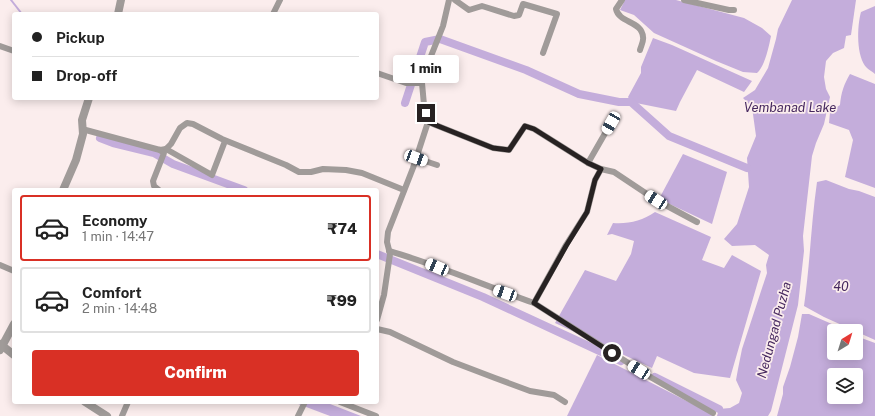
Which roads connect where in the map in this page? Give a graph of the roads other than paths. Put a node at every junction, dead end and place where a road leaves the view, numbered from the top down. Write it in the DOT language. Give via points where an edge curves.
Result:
graph roads {
  1 [pos="121,0"];
  2 [pos="280,0"];
  3 [pos="622,0"];
  4 [pos="684,0"];
  5 [pos="452,1"];
  6 [pos="734,10"];
  7 [pos="118,12"];
  8 [pos="274,12"];
  9 [pos="0,46"];
  10 [pos="12,49"];
  11 [pos="640,50"];
  12 [pos="543,53"];
  13 [pos="379,74"];
  14 [pos="422,84"];
  15 [pos="88,100"];
  16 [pos="428,122"];
  17 [pos="611,123"];
  18 [pos="82,129"];
  19 [pos="225,140"];
  20 [pos="163,149"];
  21 [pos="416,158"];
  22 [pos="588,163"];
  23 [pos="437,165"];
  24 [pos="601,169"];
  25 [pos="64,188"];
  26 [pos="156,188"];
  27 [pos="404,190"];
  28 [pos="698,222"];
  29 [pos="389,252"];
  30 [pos="0,265"];
  31 [pos="12,270"];
  32 [pos="534,303"];
  33 [pos="379,313"];
  34 [pos="12,327"];
  35 [pos="379,329"];
  36 [pos="1,346"];
  37 [pos="12,354"];
  38 [pos="565,402"];
  39 [pos="88,404"];
  40 [pos="127,404"];
  41 [pos="345,404"];
  42 [pos="303,405"];
  43 [pos="713,413"];
  44 [pos="107,416"];
  45 [pos="122,416"];
  46 [pos="298,416"];
  47 [pos="376,416"];
  1 -- 7 [label="street"];
  2 -- 8 [label="street"];
  3 -- 11 [label="street" via="616,9 617,13 641,30 644,38"];
  4 -- 6 [label="street"];
  5 -- 12 [label="street" via="469,10 482,6 514,16 519,15 523,4 557,14"];
  5 -- 14 [label="street"];
  9 -- 10 [label="street"];
  13 -- 14 [label="street" via="406,84"];
  14 -- 16 [label="street"];
  15 -- 18 [label="street"];
  16 -- 21 [label="street"];
  16 -- 22 [label="street" via="493,148 509,150 525,126 540,132"];
  17 -- 22 [label="street"];
  18 -- 20 [label="street"];
  18 -- 25 [label="street" via="76,160"];
  19 -- 20 [label="street" via="193,124 187,124 180,128 174,141"];
  19 -- 20 [label="street" via="212,175"];
  19 -- 27 [label="street" via="299,172 346,170 362,173"];
  20 -- 26 [label="street" via="164,153 153,181"];
  21 -- 23 [label="street"];
  21 -- 27 [label="street"];
  22 -- 24 [label="street"];
  24 -- 28 [label="street" via="614,172 656,200"];
  24 -- 32 [label="street" via="595,180 587,212"];
  27 -- 29 [label="street" via="388,232"];
  29 -- 32 [label="street" via="425,261"];
  29 -- 33 [label="street" via="384,295"];
  30 -- 31 [label="street"];
  32 -- 43 [label="street" via="652,378"];
  34 -- 36 [label="street"];
  35 -- 38 [label="street" via="494,378 530,391 554,395"];
  36 -- 37 [label="street"];
  39 -- 44 [label="street"];
  40 -- 45 [label="street"];
  41 -- 47 [label="street"];
  42 -- 46 [label="street"];
}
